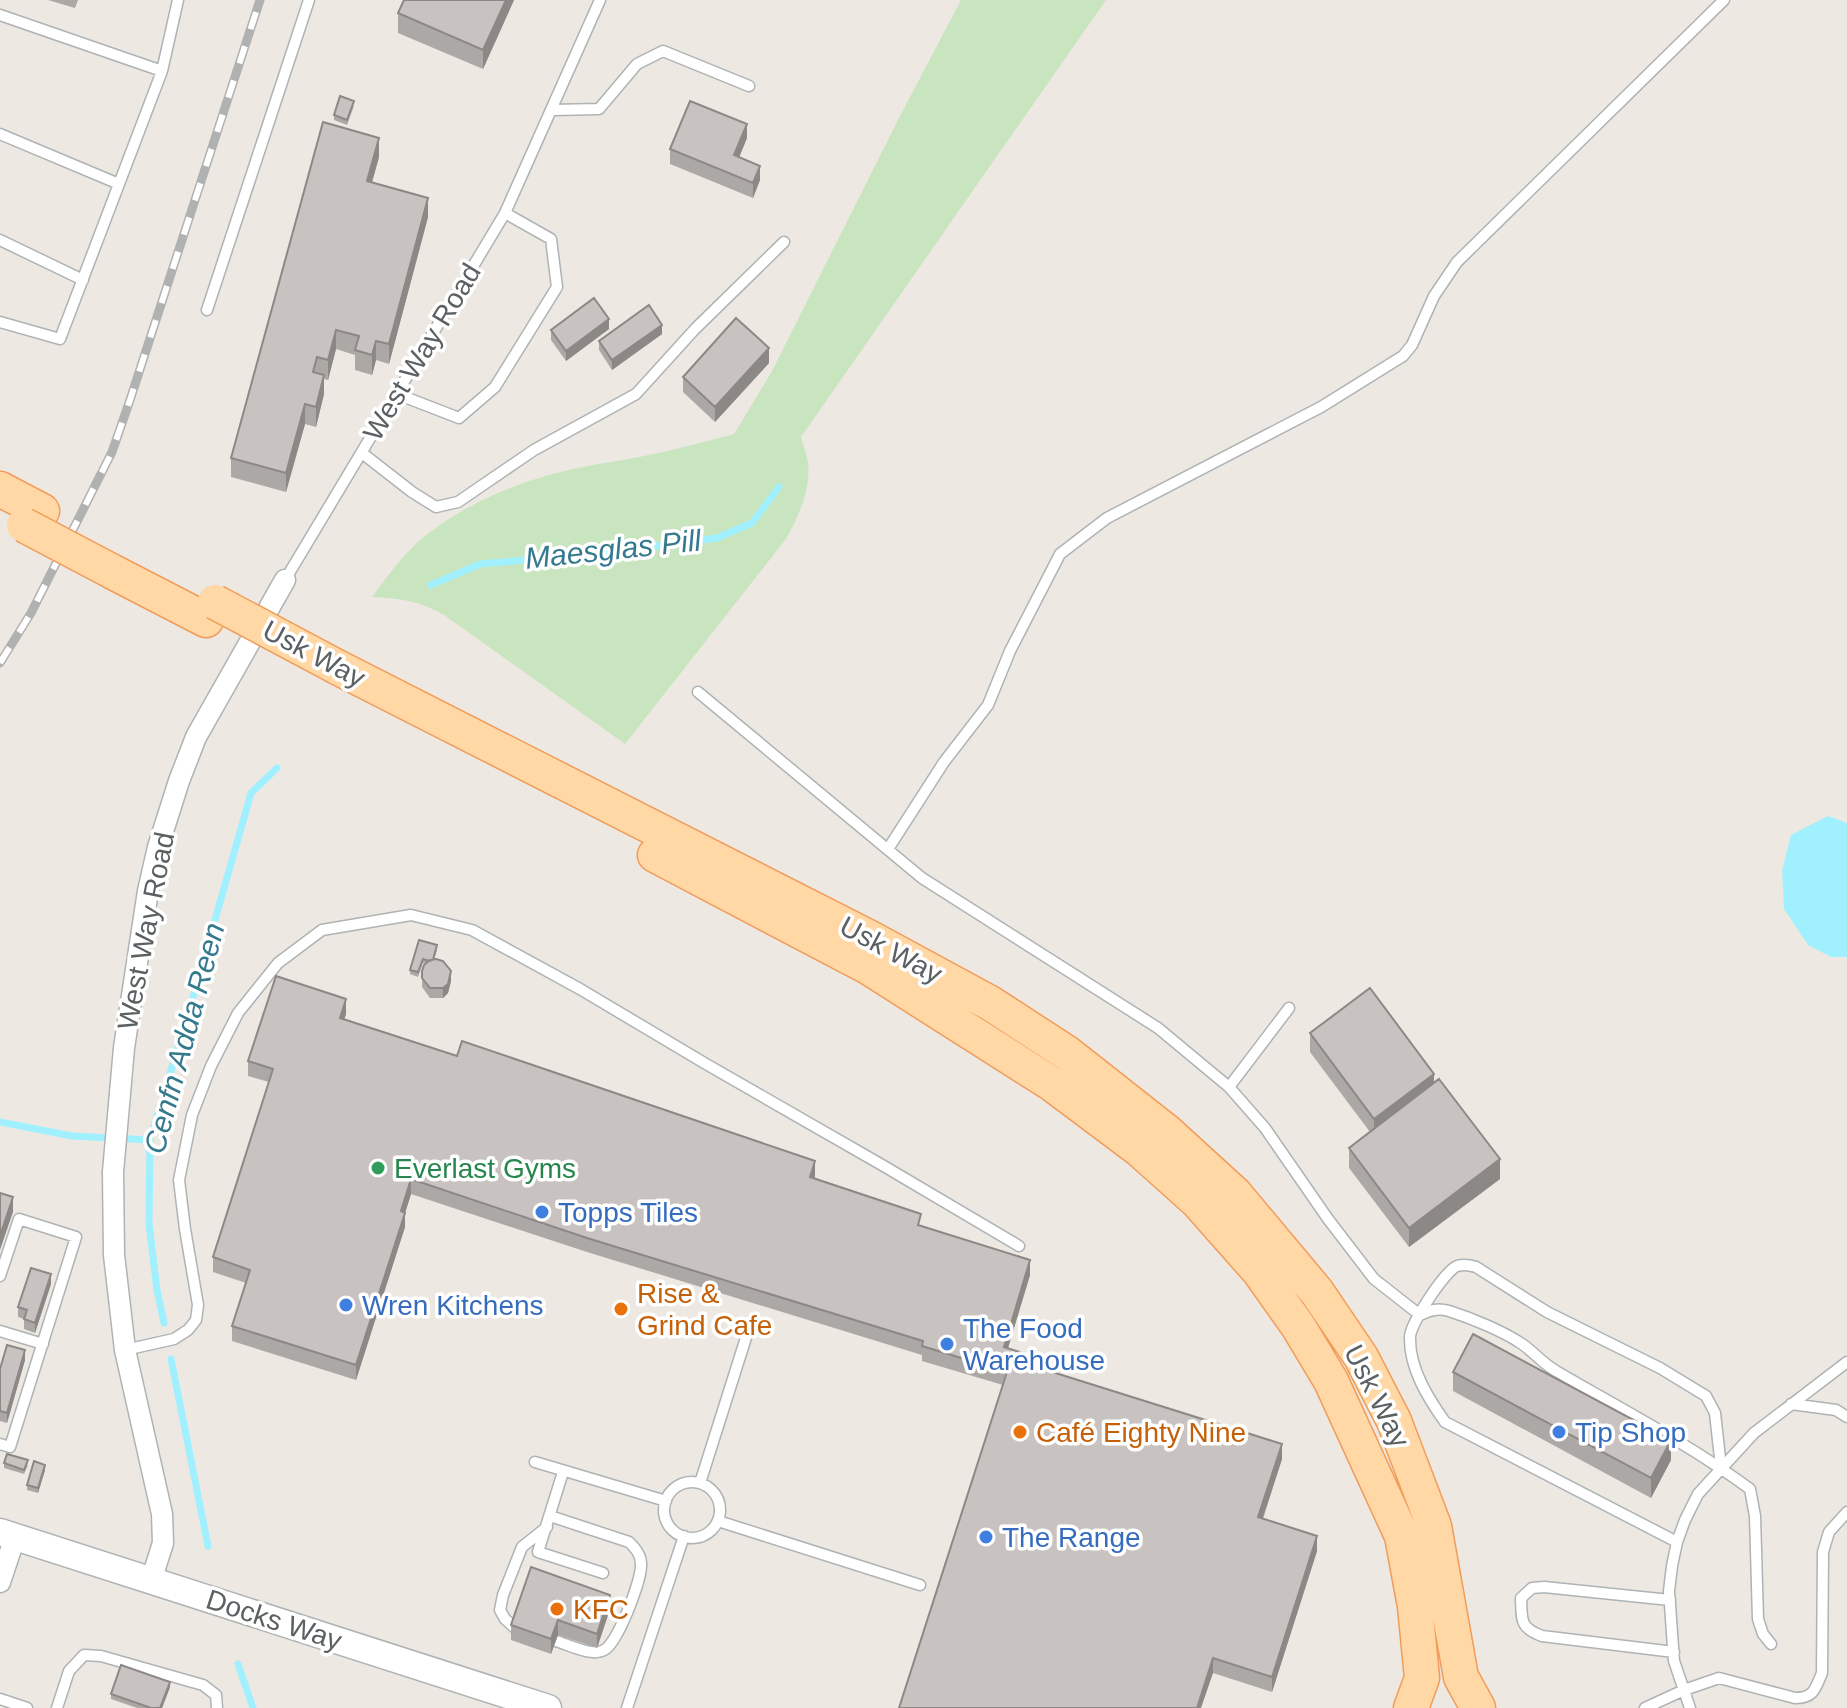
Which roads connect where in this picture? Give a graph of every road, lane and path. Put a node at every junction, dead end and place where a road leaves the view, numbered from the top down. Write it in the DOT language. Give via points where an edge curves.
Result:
graph roads {
  1 [pos="178,0"];
  2 [pos="309,0"];
  3 [pos="600,0"];
  4 [pos="1724,0"];
  5 [pos="0,15"];
  6 [pos="162,71"];
  7 [pos="749,86"];
  8 [pos="552,110"];
  9 [pos="0,134"];
  10 [pos="119,184"];
  11 [pos="505,213"];
  12 [pos="0,240"];
  13 [pos="784,242"];
  14 [pos="83,280"];
  15 [pos="207,310"];
  16 [pos="0,322"];
  17 [pos="397,394"];
  18 [pos="362,453"];
  19 [pos="0,489"];
  20 [pos="22,516"];
  21 [pos="285,580"];
  22 [pos="331,675"];
  23 [pos="698,692"];
  24 [pos="888,849"];
  25 [pos="1289,1008"];
  26 [pos="1229,1087"];
  27 [pos="1019,1246"];
  28 [pos="0,1276"];
  29 [pos="1420,1315"];
  30 [pos="750,1325"];
  31 [pos="0,1331"];
  32 [pos="43,1344"];
  33 [pos="125,1350"];
  34 [pos="1847,1362"];
  35 [pos="1791,1404"];
  36 [pos="1847,1417"];
  37 [pos="0,1444"];
  38 [pos="535,1462"];
  39 [pos="1721,1467"];
  40 [pos="563,1472"];
  41 [pos="700,1483"];
  42 [pos="666,1501"];
  43 [pos="1847,1512"];
  44 [pos="550,1516"];
  45 [pos="718,1521"];
  46 [pos="547,1527"];
  47 [pos="7,1535"];
  48 [pos="684,1536"];
  49 [pos="1677,1542"];
  50 [pos="603,1573"];
  51 [pos="151,1581"];
  52 [pos="0,1582"];
  53 [pos="920,1585"];
  54 [pos="1670,1600"];
  55 [pos="515,1628"];
  56 [pos="556,1641"];
  57 [pos="1771,1644"];
  58 [pos="1674,1652"];
  59 [pos="1684,1690"];
  60 [pos="0,1699"];
  61 [pos="27,1708"];
  62 [pos="57,1708"];
  63 [pos="217,1708"];
  64 [pos="548,1708"];
  65 [pos="627,1708"];
  66 [pos="1411,1708"];
  67 [pos="1478,1708"];
  68 [pos="1645,1708"];
  69 [pos="1690,1708"];
  1 -- 6 [label="lane"];
  2 -- 15 [label="lane"];
  3 -- 8 [label="lane, West Way Road"];
  4 -- 24 [label="lane" via="1457,262 1403,356 1321,407 1107,518 1060,554 988,705"];
  5 -- 6 [label="lane"];
  6 -- 10 [label="lane"];
  7 -- 8 [label="lane" via="663,51 637,64 599,109"];
  8 -- 11 [label="lane, West Way Road"];
  9 -- 10 [label="lane"];
  10 -- 14 [label="lane"];
  11 -- 17 [label="lane, West Way Road"];
  11 -- 17 [label="lane" via="551,239 557,287 495,387 459,418"];
  12 -- 14 [label="lane"];
  13 -- 18 [label="lane" via="636,394 534,450 458,502 436,507"];
  14 -- 16 [label="lane" via="60,339"];
  17 -- 18 [label="lane, West Way Road"];
  18 -- 21 [label="lane, West Way Road"];
  19 -- 20 [label="main road, Usk Way"];
  20 -- 22 [label="main road, Usk Way, bridge"];
  21 -- 33 [label="street, West Way Road" via="196,737 148,891 124,1048 113,1172 114,1255"];
  22 -- 66 [label="main road, Usk Way" via="868,967 1052,1084 1197,1201 1259,1271 1298,1326 1331,1381 1402,1536 1422,1678"];
  22 -- 67 [label="main road, Usk Way" via="872,939 990,1003 1067,1053 1166,1131 1235,1194 1317,1292 1361,1357 1394,1421 1434,1526 1461,1677"];
  23 -- 24 [label="lane"];
  24 -- 26 [label="lane" via="922,878 1158,1028"];
  25 -- 26 [label="lane"];
  26 -- 29 [label="lane" via="1265,1128 1374,1279"];
  27 -- 33 [label="lane" via="472,930 411,915 322,930 278,963 238,1013 192,1115 179,1180 196,1320 174,1339"];
  28 -- 32 [label="lane" via="19,1219 76,1237"];
  29 -- 39 [label="lane" via="1446,1310 1521,1343 1552,1369"];
  29 -- 39 [label="lane" via="1449,1272 1458,1266 1476,1267 1547,1312 1706,1396 1715,1413"];
  29 -- 49 [label="lane" via="1409,1334 1411,1353 1445,1422"];
  30 -- 41 [label="lane"];
  31 -- 32 [label="lane"];
  32 -- 37 [label="lane" via="10,1447"];
  33 -- 51 [label="street, West Way Road" via="162,1514 163,1543"];
  34 -- 35 [label="lane"];
  35 -- 36 [label="lane" via="1836,1410"];
  35 -- 39 [label="lane"];
  38 -- 40 [label="lane"];
  39 -- 49 [label="lane" via="1698,1494"];
  39 -- 57 [label="lane" via="1750,1489 1758,1619"];
  40 -- 42 [label="lane"];
  40 -- 44 [label="lane"];
  41 -- 42 [label="lane" via="676,1487"];
  41 -- 45 [label="lane" via="719,1502"];
  42 -- 48 [label="lane" via="666,1518"];
  43 -- 59 [label="lane" via="1829,1532 1823,1552 1822,1673 1815,1691 1795,1698 1719,1678"];
  44 -- 46 [label="lane"];
  44 -- 56 [label="lane" via="629,1542 642,1562 615,1639 606,1650 595,1653"];
  45 -- 48 [label="lane" via="700,1537"];
  45 -- 53 [label="lane"];
  46 -- 50 [label="lane" via="538,1552"];
  46 -- 55 [label="lane" via="522,1547 503,1595 500,1610"];
  47 -- 51 [label="street, Docks Way"];
  47 -- 52 [label="street"];
  48 -- 65 [label="lane"];
  49 -- 54 [label="lane"];
  51 -- 64 [label="street, Docks Way"];
  54 -- 58 [label="lane"];
  54 -- 58 [label="lane" via="1532,1588 1521,1598 1522,1619 1528,1630 1542,1636"];
  58 -- 59 [label="lane"];
  59 -- 68 [label="lane"];
  59 -- 69 [label="lane"];
  60 -- 61 [label="lane"];
  62 -- 63 [label="lane" via="69,1671 84,1655 203,1685 216,1695"];
}
